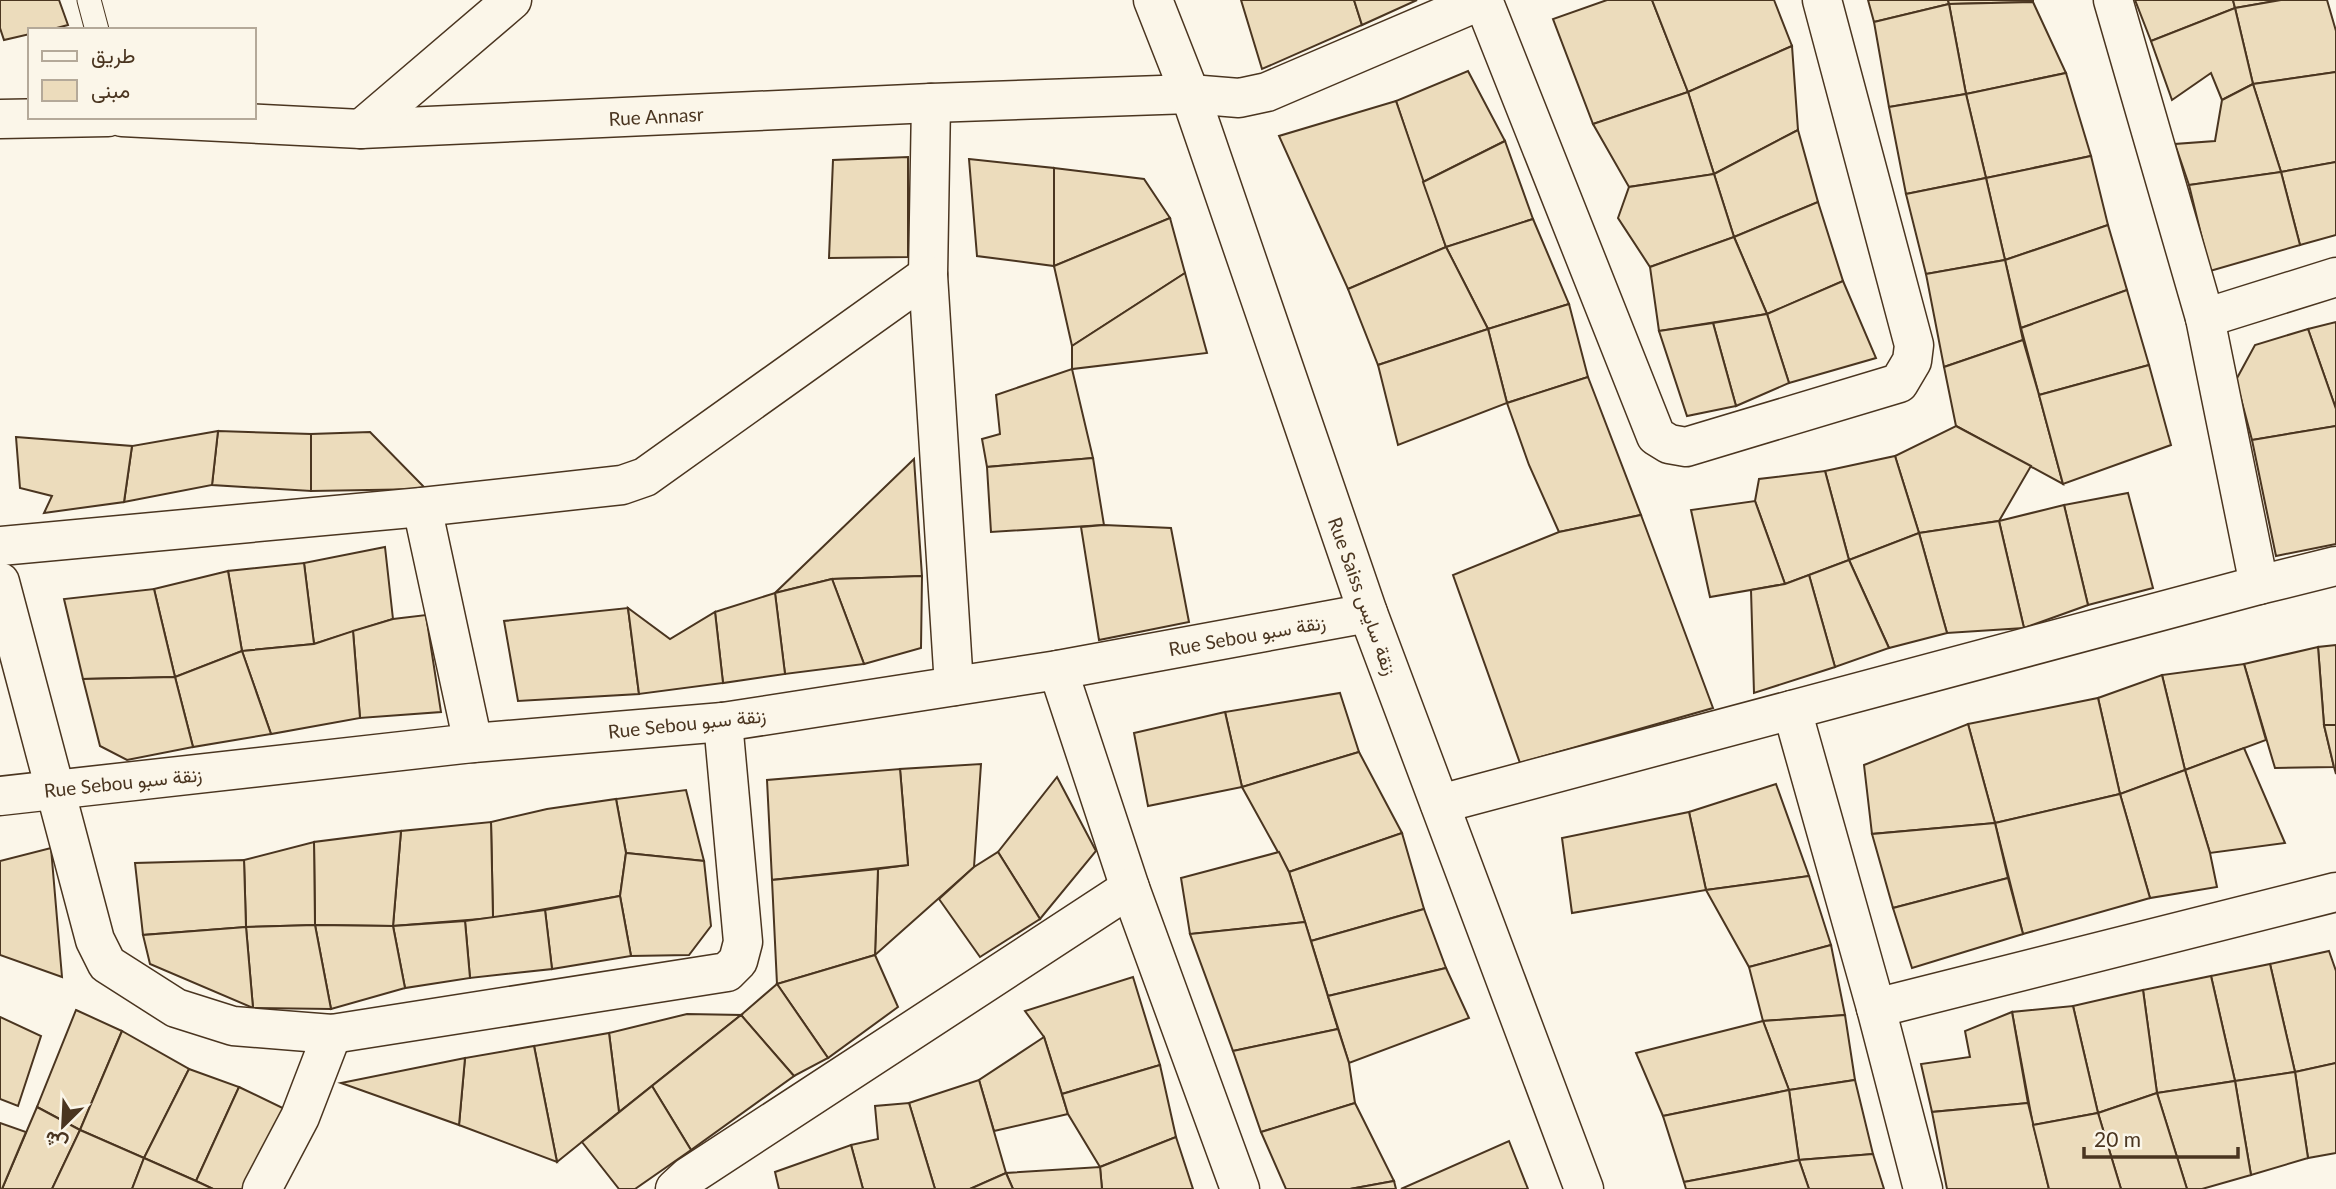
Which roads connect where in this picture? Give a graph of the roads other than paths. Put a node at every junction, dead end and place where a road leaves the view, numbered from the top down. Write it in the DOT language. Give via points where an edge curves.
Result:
graph roads {
  1 [pos="89,0"];
  2 [pos="512,0"];
  3 [pos="1153,0"];
  4 [pos="1483,0"];
  5 [pos="1822,0"];
  6 [pos="2113,0"];
  7 [pos="96,28"];
  8 [pos="1190,94"];
  9 [pos="931,103"];
  10 [pos="28,118"];
  11 [pos="0,119"];
  12 [pos="162,119"];
  13 [pos="360,129"];
  14 [pos="928,275"];
  15 [pos="2336,277"];
  16 [pos="2205,318"];
  17 [pos="422,506"];
  18 [pos="0,546"];
  19 [pos="2336,566"];
  20 [pos="0,582"];
  21 [pos="2259,585"];
  22 [pos="1368,613"];
  23 [pos="1058,670"];
  24 [pos="954,686"];
  25 [pos="1793,710"];
  26 [pos="723,722"];
  27 [pos="473,743"];
  28 [pos="56,790"];
  29 [pos="0,796"];
  30 [pos="1440,804"];
  31 [pos="1130,888"];
  32 [pos="2336,892"];
  33 [pos="1876,1008"];
  34 [pos="332,1034"];
  35 [pos="262,1189"];
  36 [pos="675,1189"];
  37 [pos="1240,1189"];
  38 [pos="1584,1189"];
  39 [pos="1923,1189"];
  1 -- 7 [label="lane"];
  2 -- 13 [label="street"];
  3 -- 8 [label="street, Rue Saiss زنقة سايس"];
  4 -- 5 [label="street" via="1656,436 1686,447 1899,383 1912,361 1914,345"];
  4 -- 8 [label="street, Rue Annasr" via="1267,92 1239,99"];
  6 -- 16 [label="street"];
  8 -- 9 [label="street, Rue Annasr"];
  8 -- 22 [label="street, Rue Saiss زنقة سايس"];
  9 -- 13 [label="street, Rue Annasr"];
  9 -- 14 [label="street"];
  10 -- 11 [label="street"];
  12 -- 13 [label="street, Rue Annasr"];
  14 -- 17 [label="street" via="645,477 622,485"];
  14 -- 24 [label="street"];
  15 -- 16 [label="street"];
  16 -- 21 [label="street"];
  17 -- 18 [label="street"];
  17 -- 27 [label="street"];
  19 -- 21 [label="street"];
  20 -- 28 [label="street"];
  21 -- 25 [label="street"];
  22 -- 23 [label="street, Rue Sebou زنقة سبو"];
  22 -- 30 [label="street, Rue Saiss زنقة سايس"];
  23 -- 24 [label="street, Rue Sebou زنقة سبو"];
  23 -- 31 [label="street"];
  24 -- 26 [label="street, Rue Sebou زنقة سبو"];
  25 -- 30 [label="street"];
  25 -- 33 [label="street"];
  26 -- 27 [label="street, Rue Sebou زنقة سبو"];
  26 -- 34 [label="street" via="743,942 738,961 727,972"];
  27 -- 28 [label="street, Rue Sebou زنقة سبو"];
  28 -- 29 [label="street, Rue Sebou زنقة سبو"];
  28 -- 34 [label="street" via="95,940 107,964 176,1008 233,1026"];
  30 -- 38 [label="street, Rue Saiss زنقة سايس"];
  31 -- 36 [label="street"];
  31 -- 37 [label="street"];
  32 -- 33 [label="street"];
  33 -- 39 [label="street"];
  34 -- 35 [label="street" via="300,1117"];
}
